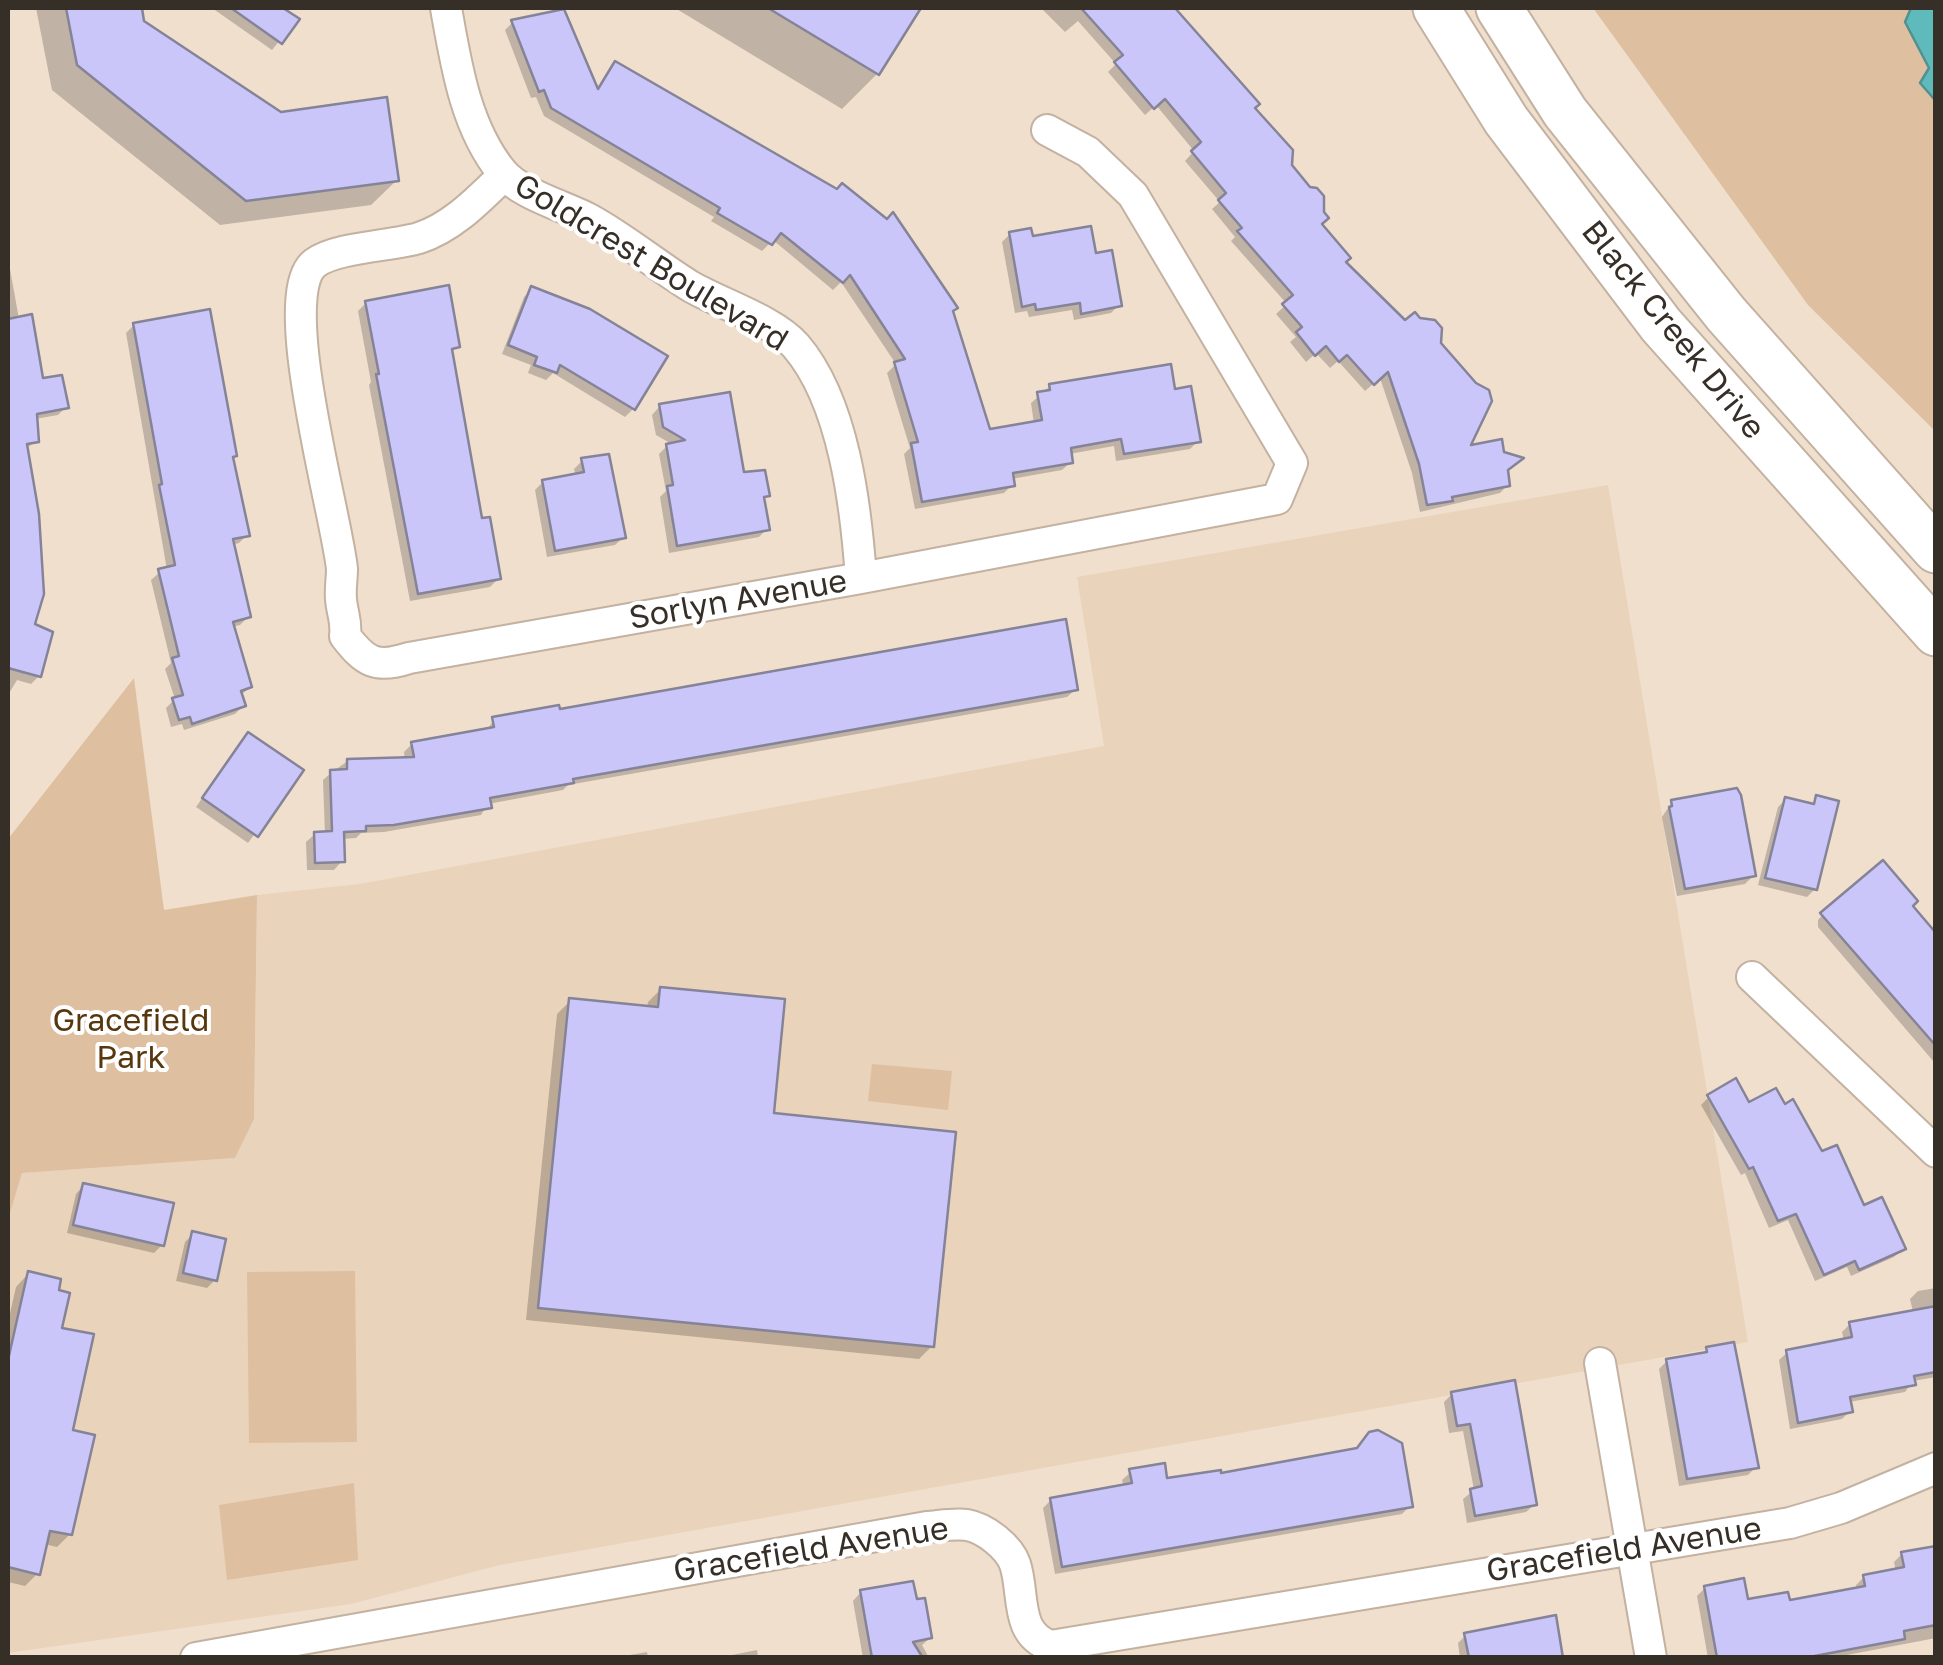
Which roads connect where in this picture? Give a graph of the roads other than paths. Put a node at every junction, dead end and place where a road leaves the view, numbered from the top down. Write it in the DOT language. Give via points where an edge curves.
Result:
graph roads {
  1 [pos="446,8"];
  2 [pos="1436,8"];
  3 [pos="1500,8"];
  4 [pos="1048,130"];
  5 [pos="504,175"];
  6 [pos="1936,550"];
  7 [pos="860,578"];
  8 [pos="1936,633"];
  9 [pos="1752,977"];
  10 [pos="1936,1152"];
  11 [pos="1600,1363"];
  12 [pos="1936,1468"];
  13 [pos="1633,1547"];
  14 [pos="196,1658"];
  15 [pos="1651,1658"];
  1 -- 5 [label="street, Goldcrest Boulevard" via="475,126"];
  2 -- 8 [label="highway, Black Creek Drive" via="1506,120 1662,325"];
  3 -- 6 [label="highway, Black Creek Drive" via="1565,112 1726,314"];
  4 -- 7 [label="street, Sorlyn Avenue" via="1094,157 1133,194 1292,463 1277,499"];
  5 -- 7 [label="street, Goldcrest Boulevard" via="794,344 816,379 839,440"];
  5 -- 7 [label="street, Sorlyn Avenue" via="458,217 419,238 328,256 302,279 308,396 342,569 346,636 360,656 390,664"];
  9 -- 10 [label="street"];
  11 -- 13 [label="street"];
  12 -- 13 [label="street, Gracefield Avenue" via="1790,1523"];
  13 -- 14 [label="street, Gracefield Avenue" via="1052,1646 1034,1638 1014,1562 992,1535 968,1525 928,1527"];
  13 -- 15 [label="street"];
}
